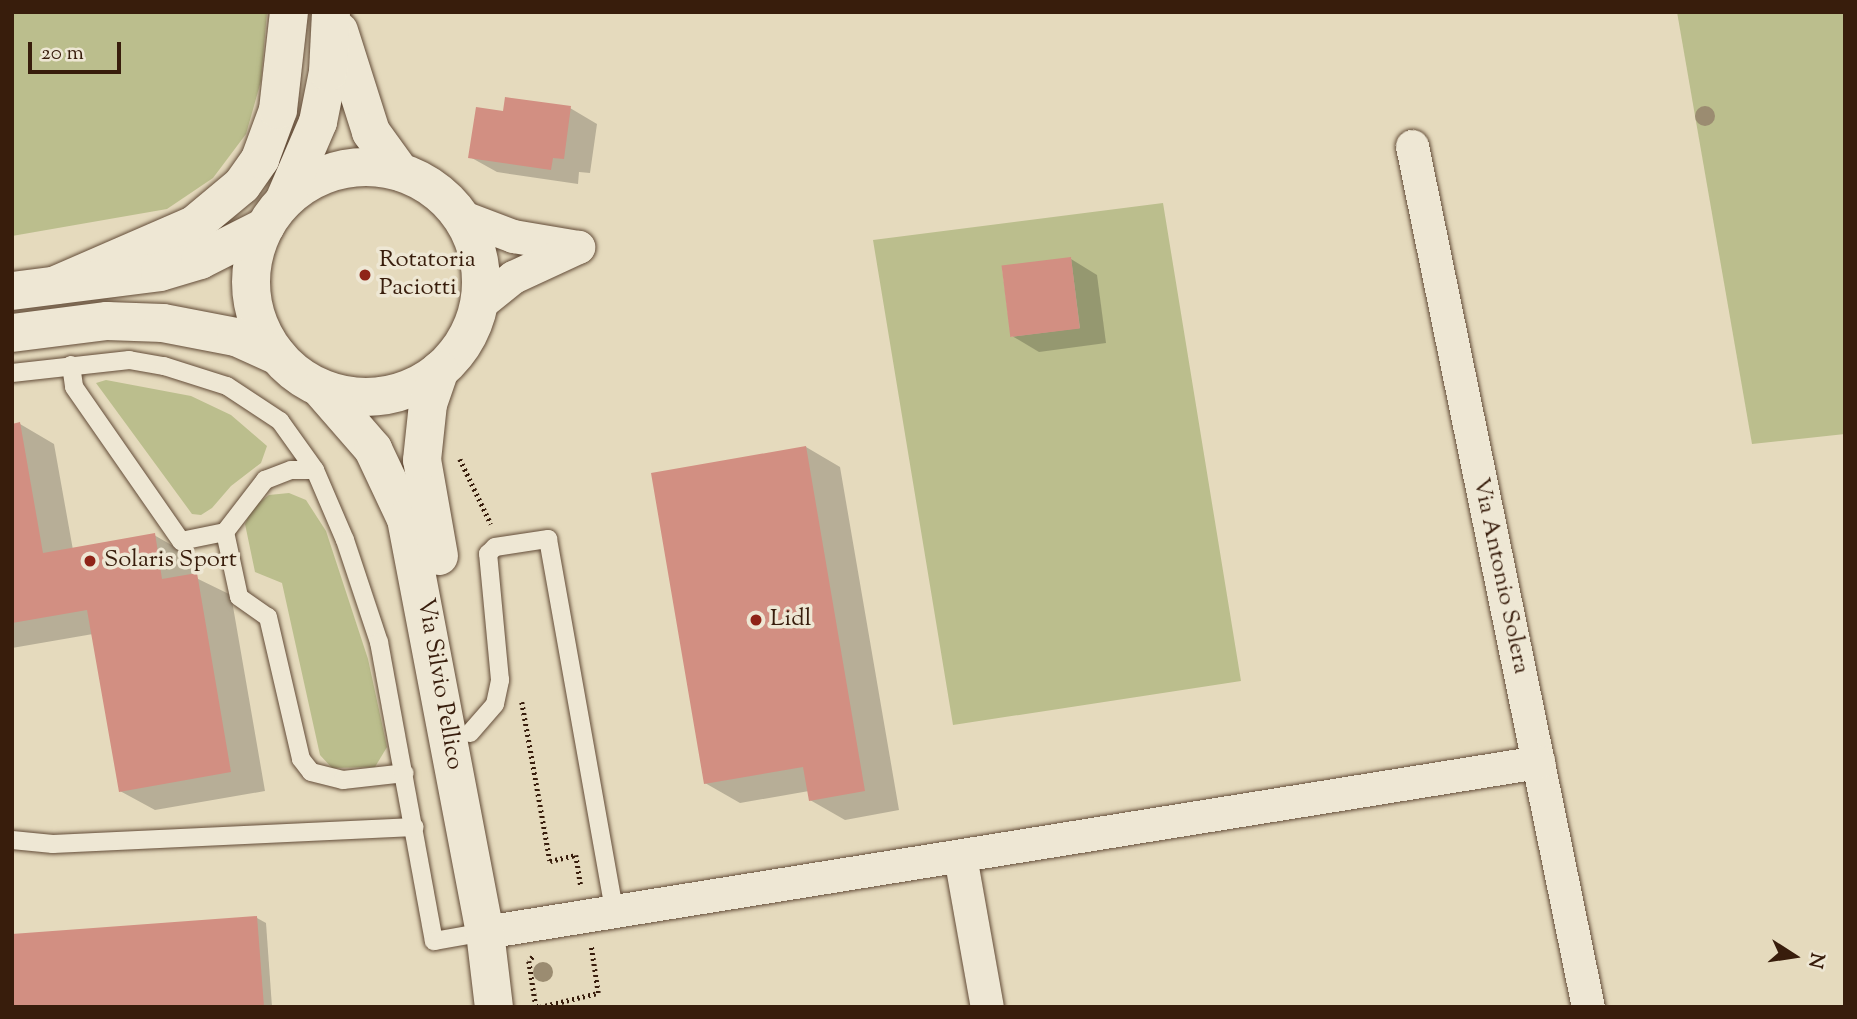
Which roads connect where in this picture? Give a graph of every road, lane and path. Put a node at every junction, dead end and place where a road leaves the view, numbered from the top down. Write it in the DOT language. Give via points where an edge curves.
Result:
graph roads {
  1 [pos="289,12"];
  2 [pos="333,12"];
  3 [pos="1412,146"];
  4 [pos="400,172"];
  5 [pos="274,214"];
  6 [pos="460,216"];
  7 [pos="56,285"];
  8 [pos="12,290"];
  9 [pos="478,305"];
  10 [pos="12,333"];
  11 [pos="278,356"];
  12 [pos="71,366"];
  13 [pos="440,370"];
  14 [pos="12,373"];
  15 [pos="320,388"];
  16 [pos="315,470"];
  17 [pos="225,532"];
  18 [pos="470,733"];
  19 [pos="1538,762"];
  20 [pos="405,774"];
  21 [pos="415,827"];
  22 [pos="12,840"];
  23 [pos="960,856"];
  24 [pos="614,911"];
  25 [pos="495,931"];
  26 [pos="577,944"];
  27 [pos="538,952"];
  28 [pos="494,1007"];
  29 [pos="514,1007"];
  30 [pos="538,1007"];
  31 [pos="987,1007"];
  32 [pos="1588,1007"];
  1 -- 7 [label="main road" via="278,110 260,159 242,185 194,225"];
  2 -- 4 [label="main road, Via Silvio Pellico" via="372,132"];
  2 -- 5 [label="main road, Via Silvio Pellico" via="318,122"];
  3 -- 19 [label="street, Via Antonio Solera"];
  4 -- 5 [label="main road, Via Silvio Pellico" via="347,168 304,184"];
  4 -- 6 [label="main road, Via Silvio Pellico" via="427,185"];
  5 -- 7 [label="main road" via="200,260 160,272"];
  5 -- 11 [label="main road, Via Silvio Pellico" via="254,253 253,304 260,328"];
  6 -- 9 [label="main road, Via Silvio Pellico" via="477,255"];
  6 -- 9 [label="street" via="513,236 578,247 513,277"];
  7 -- 8 [label="main road"];
  9 -- 13 [label="main road, Via Silvio Pellico" via="457,352"];
  10 -- 11 [label="main road" via="107,321 163,323 236,337"];
  11 -- 15 [label="main road, Via Silvio Pellico"];
  12 -- 14 [label="lane"];
  12 -- 16 [label="lane" via="129,360 227,386 281,421"];
  12 -- 17 [label="lane" via="74,387 181,541"];
  13 -- 15 [label="main road, Via Silvio Pellico" via="397,393 373,397"];
  13 -- 18 [label="main road, Via Silvio Pellico" via="428,404 422,460"];
  15 -- 25 [label="main road, Via Silvio Pellico" via="373,449 406,519"];
  16 -- 17 [label="lane" via="291,470 265,480"];
  16 -- 20 [label="lane" via="345,540 379,642"];
  17 -- 20 [label="lane" via="239,597 268,617 300,759 311,772 326,779"];
  18 -- 24 [label="lane" via="495,704 500,680 488,554 495,547 548,539"];
  18 -- 25 [label="main road, Via Silvio Pellico"];
  19 -- 23 [label="street"];
  19 -- 32 [label="street, Via Antonio Solera"];
  20 -- 21 [label="lane"];
  21 -- 22 [label="lane" via="53,844"];
  21 -- 25 [label="lane" via="434,942"];
  23 -- 24 [label="street"];
  23 -- 31 [label="street"];
  24 -- 25 [label="street"];
  25 -- 28 [label="main road, Via Silvio Pellico"];
  25 -- 29 [label="main road, Via Silvio Pellico"];
  26 -- 30 [label="path" via="590,942 598,993"];
  27 -- 30 [label="path" via="529,961"];
}
